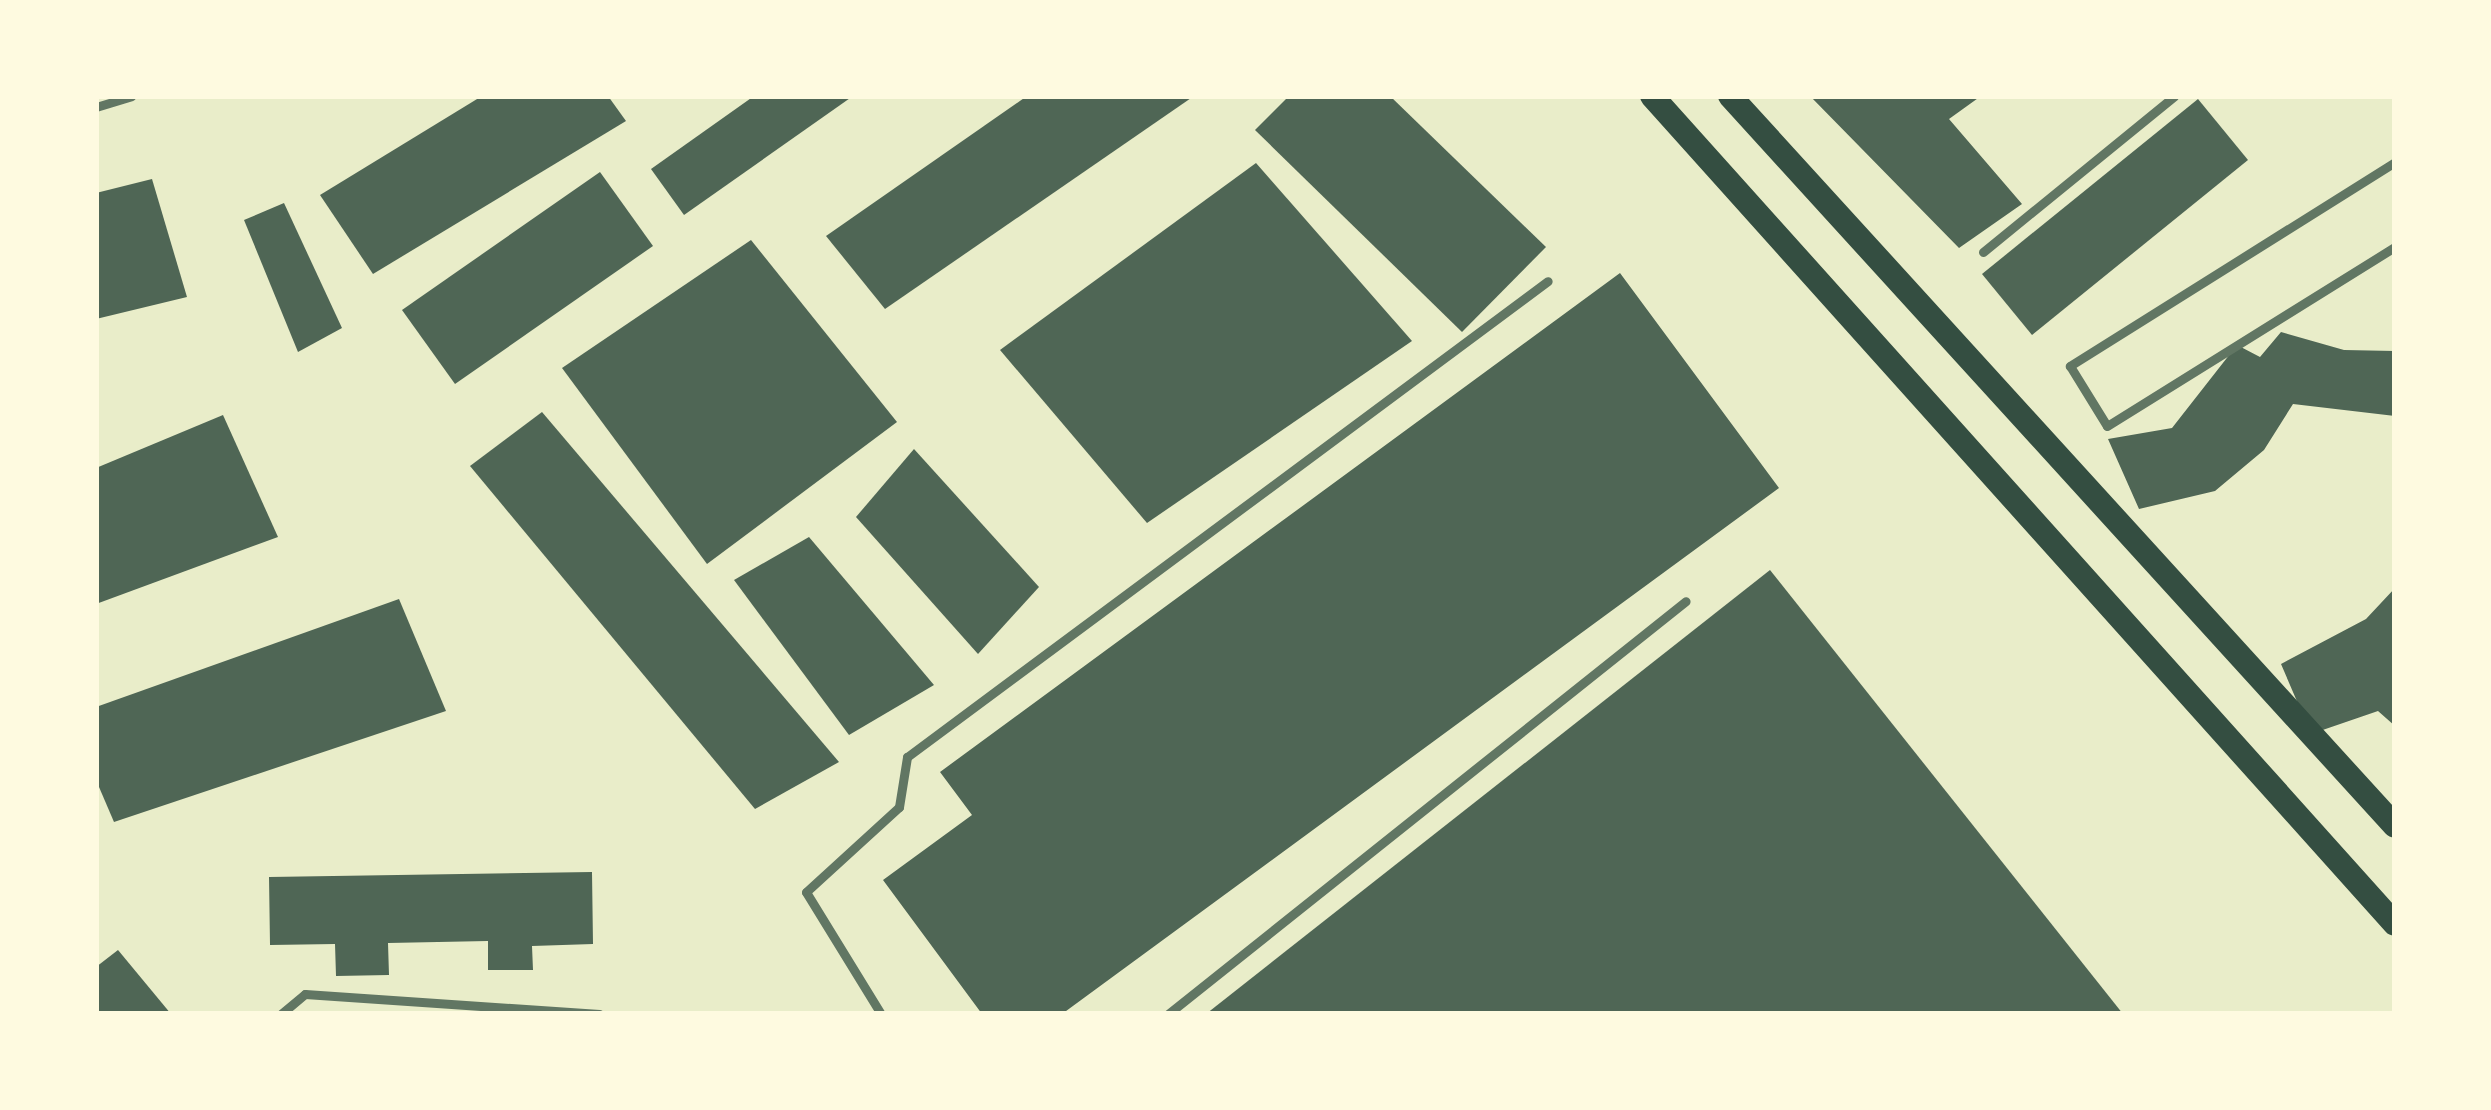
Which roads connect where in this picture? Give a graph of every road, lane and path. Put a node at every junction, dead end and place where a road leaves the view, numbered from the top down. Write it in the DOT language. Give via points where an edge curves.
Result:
graph roads {
  1 [pos="131,96"];
  2 [pos="1652,96"];
  3 [pos="2174,96"];
  4 [pos="1743,100"];
  5 [pos="96,107"];
  6 [pos="2395,161"];
  7 [pos="2395,247"];
  8 [pos="1983,252"];
  9 [pos="1548,281"];
  10 [pos="1686,601"];
  11 [pos="2395,826"];
  12 [pos="2395,924"];
  13 [pos="281,1014"];
  14 [pos="598,1014"];
  15 [pos="881,1014"];
  16 [pos="1168,1014"];
  1 -- 5 [label="lane"];
  2 -- 12 [label="main road"];
  3 -- 8 [label="lane"];
  4 -- 11 [label="main road"];
  6 -- 7 [label="lane" via="2070,366 2107,426"];
  9 -- 15 [label="lane" via="907,757 899,807 806,892"];
  10 -- 16 [label="lane"];
  13 -- 14 [label="lane" via="304,994"];
}
